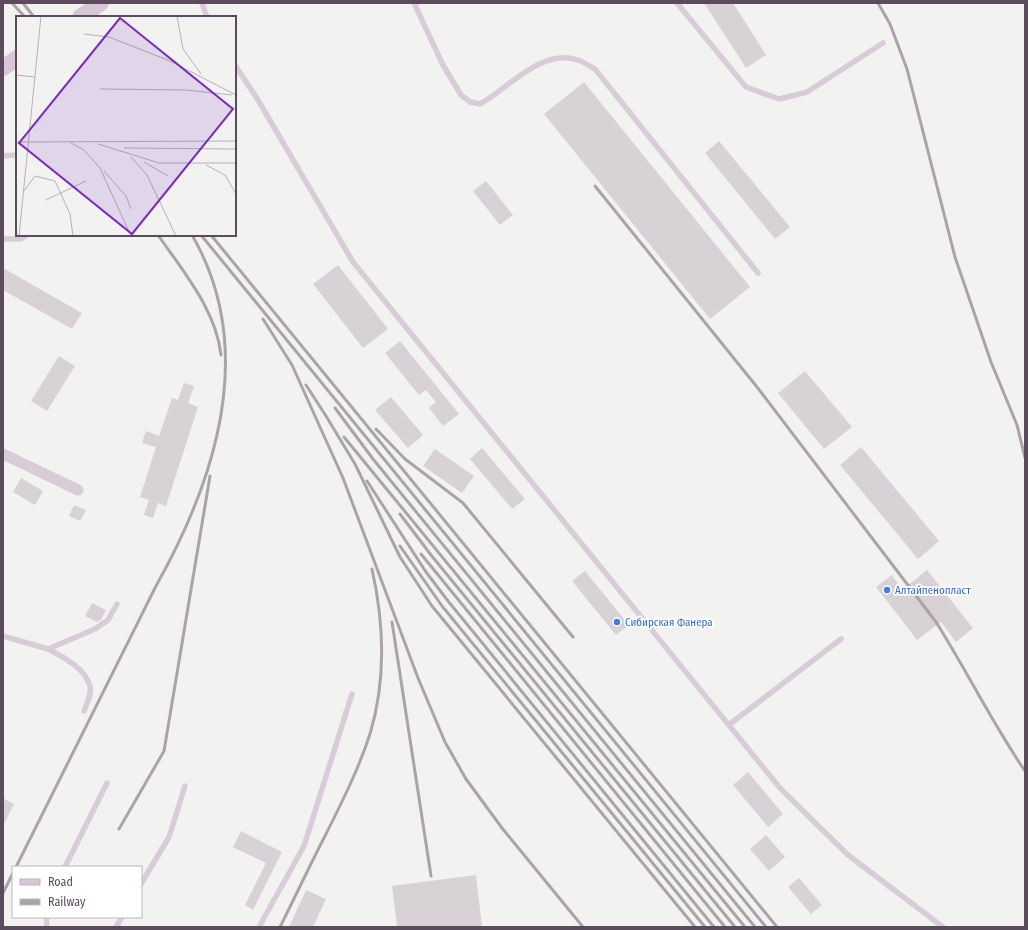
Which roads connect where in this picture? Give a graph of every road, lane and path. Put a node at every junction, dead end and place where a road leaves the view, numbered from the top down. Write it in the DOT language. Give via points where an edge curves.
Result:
graph roads {
  1 [pos="101,3"];
  2 [pos="202,3"];
  3 [pos="414,3"];
  4 [pos="677,3"];
  5 [pos="84,14"];
  6 [pos="207,16"];
  7 [pos="883,43"];
  8 [pos="16,59"];
  9 [pos="236,67"];
  10 [pos="3,68"];
  11 [pos="16,155"];
  12 [pos="3,156"];
  13 [pos="24,236"];
  14 [pos="3,239"];
  15 [pos="758,273"];
  16 [pos="3,454"];
  17 [pos="78,490"];
  18 [pos="117,604"];
  19 [pos="3,636"];
  20 [pos="841,639"];
  21 [pos="48,649"];
  22 [pos="352,694"];
  23 [pos="84,711"];
  24 [pos="730,724"];
  25 [pos="107,783"];
  26 [pos="185,786"];
  27 [pos="66,866"];
  28 [pos="142,882"];
  29 [pos="121,918"];
  30 [pos="116,927"];
  31 [pos="259,927"];
  32 [pos="943,927"];
  1 -- 5 [label="main road"];
  2 -- 6 [label="lane"];
  3 -- 15 [label="lane" via="443,65 461,95 470,102 480,104 535,66 555,58 577,60 594,69"];
  4 -- 7 [label="lane" via="746,87 779,99 807,92"];
  8 -- 10 [label="main road"];
  9 -- 24 [label="lane" via="353,262"];
  11 -- 12 [label="lane"];
  13 -- 14 [label="lane" via="20,239"];
  16 -- 17 [label="street"];
  18 -- 21 [label="lane" via="108,620 95,629"];
  19 -- 21 [label="lane"];
  20 -- 24 [label="lane"];
  21 -- 23 [label="lane" via="74,665 85,676 90,687 90,697"];
  22 -- 31 [label="lane" via="304,846"];
  24 -- 32 [label="lane" via="780,788 848,855"];
  25 -- 27 [label="lane"];
  26 -- 28 [label="lane" via="169,837"];
  29 -- 30 [label="lane"];
}
